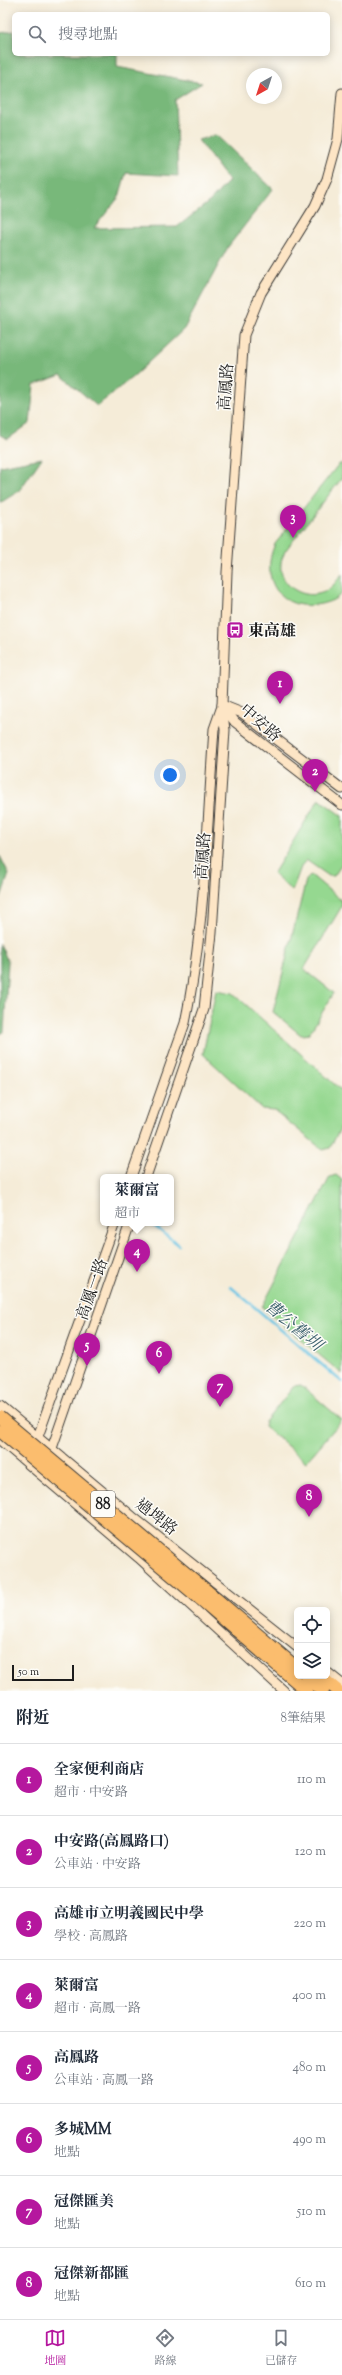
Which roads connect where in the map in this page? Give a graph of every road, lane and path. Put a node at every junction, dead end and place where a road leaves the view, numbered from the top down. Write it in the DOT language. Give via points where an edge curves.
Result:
graph roads {
  1 [pos="342,93"];
  2 [pos="222,705"];
  3 [pos="342,789"];
  4 [pos="342,805"];
  5 [pos="132,1174"];
  6 [pos="147,1174"];
  7 [pos="114,1226"];
  8 [pos="129,1226"];
  9 [pos="0,1406"];
  10 [pos="0,1417"];
  11 [pos="0,1431"];
  12 [pos="37,1438"];
  13 [pos="0,1440"];
  14 [pos="51,1449"];
  15 [pos="30,1466"];
  16 [pos="46,1479"];
  17 [pos="203,1594"];
  18 [pos="294,1645"];
  19 [pos="294,1655"];
  20 [pos="294,1666"];
  21 [pos="330,1674"];
  22 [pos="309,1679"];
  23 [pos="324,1679"];
  24 [pos="342,1684"];
  25 [pos="284,1691"];
  26 [pos="298,1691"];
  27 [pos="306,1691"];
  28 [pos="323,1691"];
  29 [pos="338,1691"];
  1 -- 2 [label="street, 高鳳路" via="338,139 327,179 315,206 258,300 244,335 228,556"];
  2 -- 3 [label="street, 中安路" via="242,713"];
  2 -- 4 [label="street, 中安路" via="235,722"];
  2 -- 5 [label="street, 高鳳路" via="214,729 200,933 189,1005"];
  2 -- 6 [label="street, 高鳳路" via="225,730 212,933 204,1009"];
  7 -- 12 [label="street, 高鳳一路"];
  8 -- 14 [label="street, 高鳳一路"];
  9 -- 12 [label="street, 過埤路"];
  10 -- 17 [label="highway, 88, bridge"];
  11 -- 17 [label="highway, 88, bridge"];
  12 -- 14 [label="street, 過埤路"];
  12 -- 15 [label="street, 高鳳一路"];
  13 -- 15 [label="street"];
  14 -- 16 [label="street, 高鳳一路"];
  14 -- 18 [label="street, 過埤路"];
  15 -- 16 [label="street"];
  16 -- 25 [label="street" via="139,1558"];
  17 -- 19 [label="highway" via="248,1617"];
  17 -- 20 [label="highway, 88"];
  17 -- 26 [label="highway" via="233,1633"];
  17 -- 27 [label="highway, 88"];
  21 -- 24 [label="street"];
  22 -- 28 [label="highway"];
  23 -- 29 [label="highway"];
}
